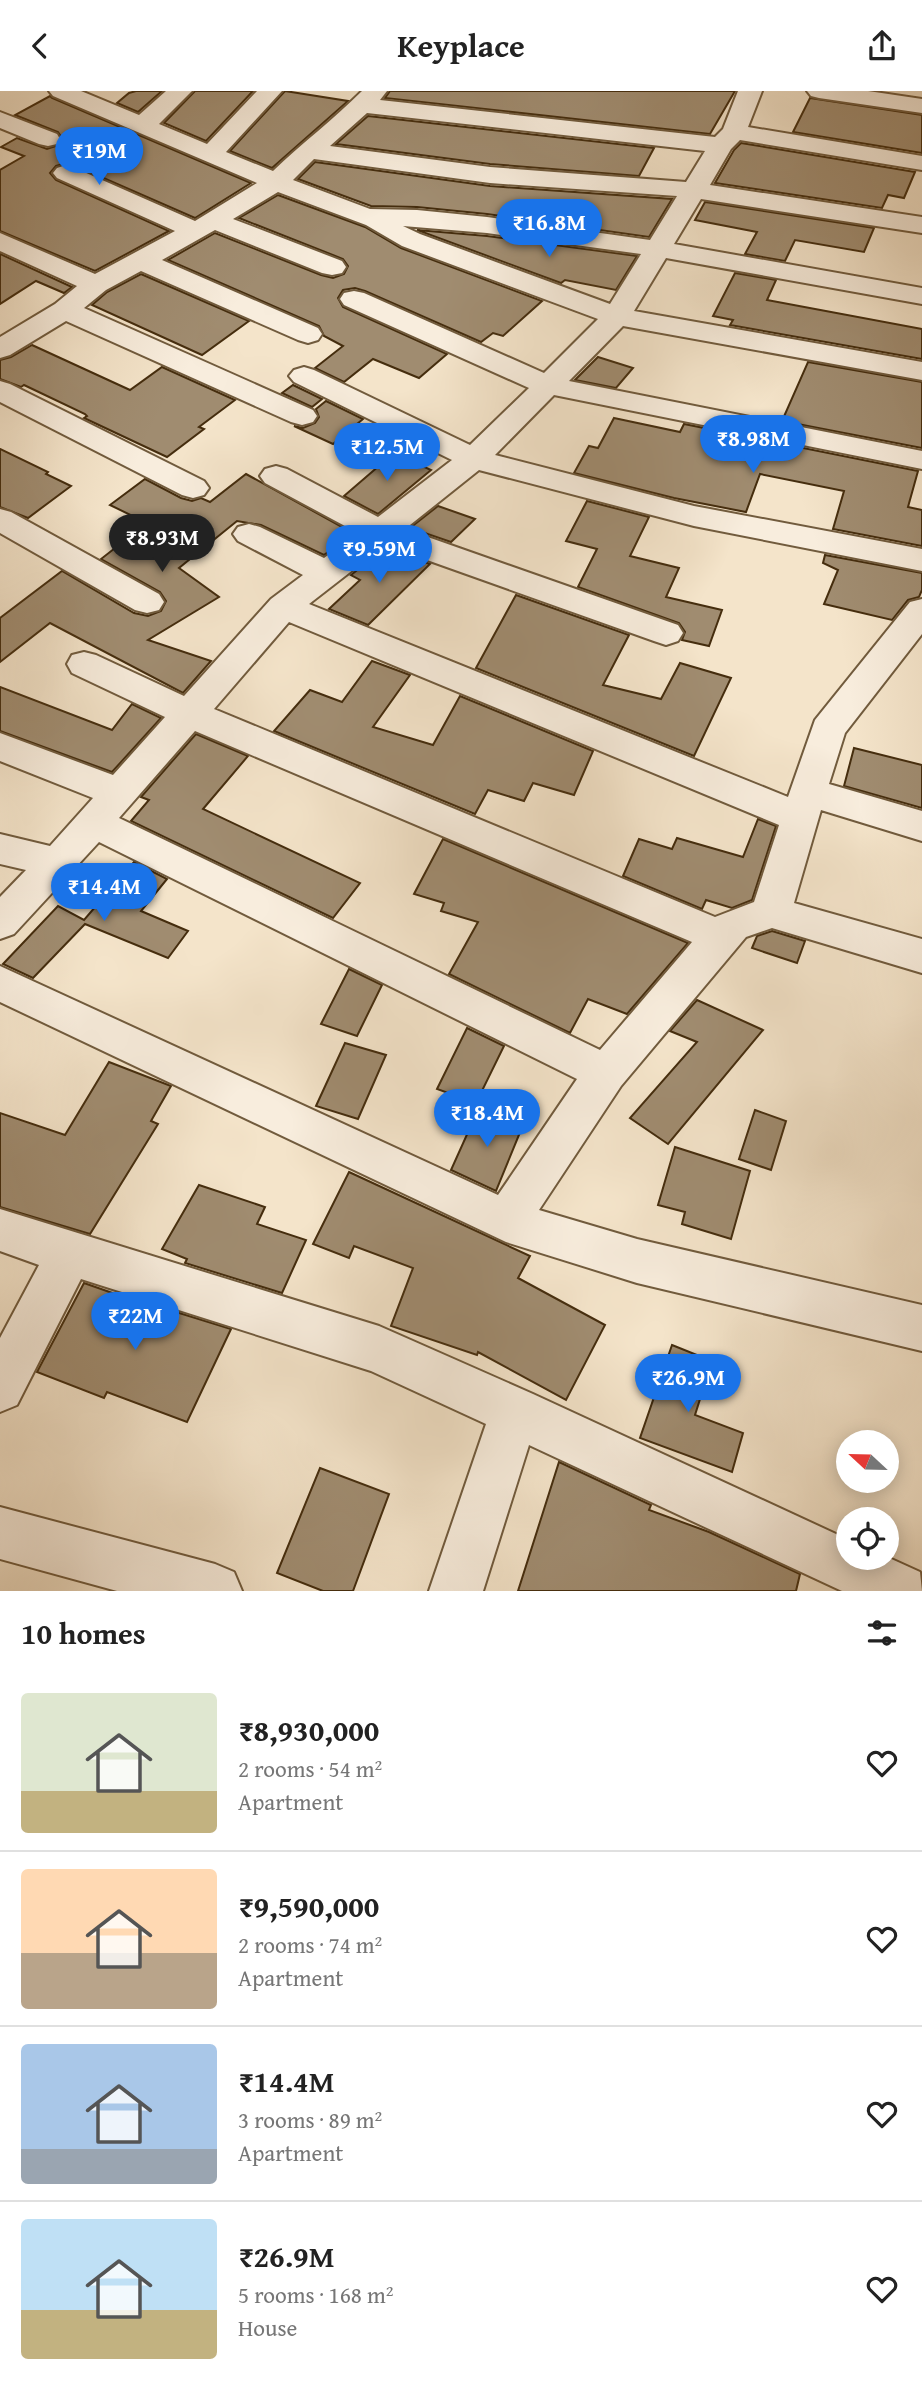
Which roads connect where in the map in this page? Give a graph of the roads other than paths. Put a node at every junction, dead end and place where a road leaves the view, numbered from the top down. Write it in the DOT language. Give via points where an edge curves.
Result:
graph roads {
  1 [pos="180,91"];
  2 [pos="270,91"];
  3 [pos="750,91"];
  4 [pos="819,91"];
  5 [pos="67,92"];
  6 [pos="369,98"];
  7 [pos="922,106"];
  8 [pos="0,119"];
  9 [pos="142,126"];
  10 [pos="727,138"];
  11 [pos="48,139"];
  12 [pos="308,151"];
  13 [pos="212,153"];
  14 [pos="922,163"];
  15 [pos="66,173"];
  16 [pos="276,182"];
  17 [pos="694,190"];
  18 [pos="367,217"];
  19 [pos="204,225"];
  20 [pos="922,225"];
  21 [pos="0,241"];
  22 [pos="660,249"];
  23 [pos="142,261"];
  24 [pos="549,261"];
  25 [pos="331,267"];
  26 [pos="96,284"];
  27 [pos="922,296"];
  28 [pos="354,299"];
  29 [pos="65,310"];
  30 [pos="617,316"];
  31 [pos="308,334"];
  32 [pos="2,346"];
  33 [pos="922,371"];
  34 [pos="304,376"];
  35 [pos="547,385"];
  36 [pos="0,390"];
  37 [pos="302,416"];
  38 [pos="474,459"];
  39 [pos="922,460"];
  40 [pos="276,476"];
  41 [pos="193,488"];
  42 [pos="0,519"];
  43 [pos="379,531"];
  44 [pos="249,534"];
  45 [pos="922,560"];
  46 [pos="326,573"];
  47 [pos="147,602"];
  48 [pos="283,607"];
  49 [pos="922,610"];
  50 [pos="666,633"];
  51 [pos="84,664"];
  52 [pos="188,713"];
  53 [pos="0,746"];
  54 [pos="120,793"];
  55 [pos="804,805"];
  56 [pos="94,823"];
  57 [pos="922,826"];
  58 [pos="0,849"];
  59 [pos="58,863"];
  60 [pos="771,912"];
  61 [pos="0,923"];
  62 [pos="721,937"];
  63 [pos="922,956"];
  64 [pos="0,983"];
  65 [pos="606,1073"];
  66 [pos="506,1221"];
  67 [pos="0,1230"];
  68 [pos="69,1254"];
  69 [pos="922,1328"];
  70 [pos="0,1388"];
  71 [pos="516,1411"];
  72 [pos="0,1533"];
  73 [pos="215,1591"];
  74 [pos="456,1591"];
  75 [pos="901,1591"];
  1 -- 9 [label="street"];
  2 -- 13 [label="street"];
  3 -- 10 [label="street"];
  4 -- 7 [label="street"];
  5 -- 9 [label="street"];
  6 -- 10 [label="street"];
  6 -- 12 [label="street"];
  8 -- 11 [label="street"];
  9 -- 13 [label="street"];
  10 -- 14 [label="street"];
  10 -- 17 [label="street"];
  12 -- 16 [label="street"];
  12 -- 17 [label="street" via="490,175"];
  13 -- 16 [label="street"];
  15 -- 19 [label="street"];
  16 -- 18 [label="street"];
  16 -- 19 [label="street"];
  17 -- 20 [label="street"];
  17 -- 22 [label="street"];
  18 -- 24 [label="street" via="428,219"];
  18 -- 24 [label="street" via="411,240"];
  19 -- 23 [label="street"];
  19 -- 25 [label="street"];
  21 -- 26 [label="street"];
  22 -- 24 [label="street"];
  22 -- 27 [label="street"];
  22 -- 30 [label="street"];
  23 -- 26 [label="street"];
  23 -- 31 [label="street"];
  24 -- 30 [label="street"];
  26 -- 29 [label="street"];
  28 -- 35 [label="street"];
  29 -- 32 [label="street"];
  29 -- 37 [label="street"];
  30 -- 33 [label="street"];
  30 -- 35 [label="street"];
  34 -- 38 [label="street"];
  35 -- 38 [label="street"];
  35 -- 39 [label="street"];
  36 -- 41 [label="street"];
  38 -- 43 [label="street"];
  38 -- 45 [label="street" via="694,516"];
  40 -- 43 [label="street"];
  42 -- 47 [label="street"];
  43 -- 46 [label="street"];
  43 -- 50 [label="street"];
  44 -- 46 [label="street"];
  46 -- 48 [label="street"];
  48 -- 52 [label="street"];
  48 -- 55 [label="street"];
  49 -- 55 [label="street" via="828,729"];
  51 -- 52 [label="street"];
  52 -- 54 [label="street"];
  52 -- 62 [label="street"];
  53 -- 54 [label="street"];
  54 -- 56 [label="street"];
  55 -- 57 [label="street"];
  55 -- 60 [label="street"];
  56 -- 59 [label="street"];
  56 -- 65 [label="street"];
  58 -- 59 [label="street"];
  59 -- 61 [label="street"];
  60 -- 62 [label="street" via="732,926"];
  60 -- 63 [label="street"];
  62 -- 65 [label="street"];
  64 -- 66 [label="street"];
  65 -- 66 [label="street"];
  66 -- 69 [label="street" via="637,1261"];
  67 -- 68 [label="street"];
  68 -- 70 [label="street"];
  68 -- 71 [label="street" via="379,1350"];
  71 -- 74 [label="street"];
  71 -- 75 [label="street"];
  72 -- 73 [label="street"];
}
